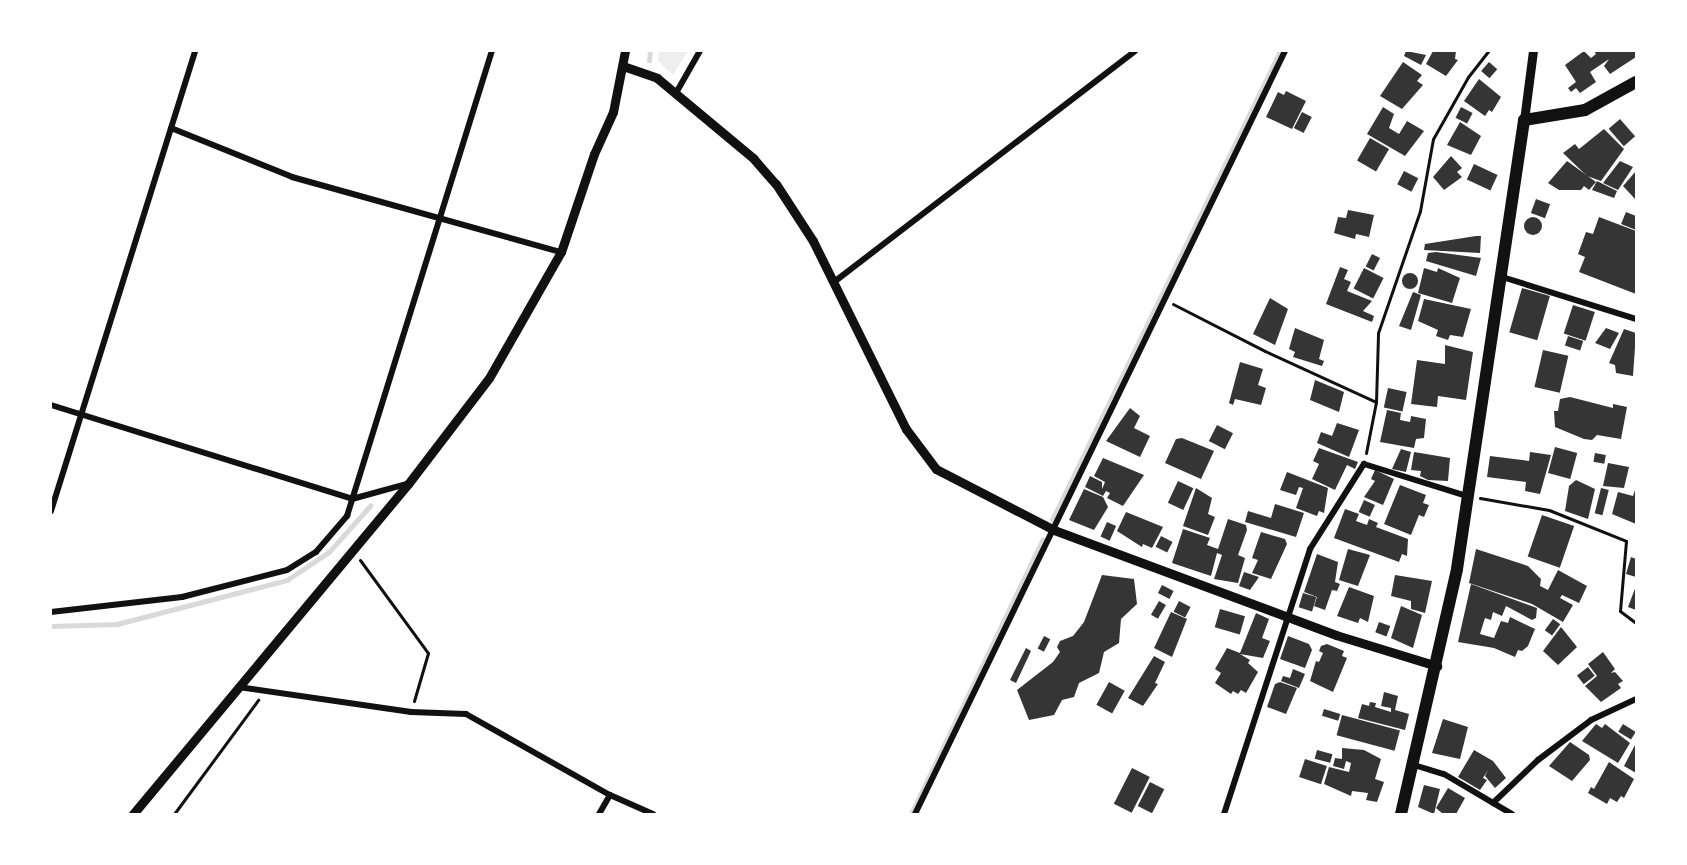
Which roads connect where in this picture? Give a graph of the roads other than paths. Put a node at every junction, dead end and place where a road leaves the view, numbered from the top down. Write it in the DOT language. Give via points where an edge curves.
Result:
graph roads {
  1 [pos="195,51"];
  2 [pos="492,51"];
  3 [pos="625,51"];
  4 [pos="700,51"];
  5 [pos="1135,51"];
  6 [pos="1285,51"];
  7 [pos="1533,51"];
  8 [pos="623,66"];
  9 [pos="1636,82"];
  10 [pos="676,93"];
  11 [pos="1524,120"];
  12 [pos="171,128"];
  13 [pos="439,220"];
  14 [pos="561,252"];
  15 [pos="1499,276"];
  16 [pos="834,282"];
  17 [pos="1636,319"];
  18 [pos="51,405"];
  19 [pos="81,415"];
  20 [pos="408,484"];
  21 [pos="1469,496"];
  22 [pos="352,499"];
  23 [pos="51,511"];
  24 [pos="1054,530"];
  25 [pos="51,612"];
  26 [pos="1291,616"];
  27 [pos="1437,666"];
  28 [pos="235,687"];
  29 [pos="1636,699"];
  30 [pos="1414,765"];
  31 [pos="610,795"];
  32 [pos="1493,803"];
  33 [pos="133,814"];
  34 [pos="599,814"];
  35 [pos="653,814"];
  36 [pos="915,814"];
  37 [pos="1224,814"];
  38 [pos="1401,814"];
  39 [pos="1512,814"];
  1 -- 12 [label="street"];
  2 -- 13 [label="street"];
  3 -- 8 [label="street"];
  4 -- 10 [label="street"];
  5 -- 16 [label="street"];
  6 -- 24 [label="street"];
  7 -- 11 [label="street"];
  8 -- 10 [label="street" via="657,78"];
  8 -- 14 [label="street" via="613,112 594,154"];
  9 -- 11 [label="highway" via="1585,110"];
  10 -- 16 [label="street" via="753,158 776,184"];
  11 -- 15 [label="highway"];
  12 -- 13 [label="street" via="292,177"];
  12 -- 19 [label="street"];
  13 -- 14 [label="street"];
  13 -- 22 [label="street"];
  14 -- 20 [label="street" via="489,378"];
  15 -- 17 [label="street"];
  15 -- 21 [label="highway"];
  16 -- 24 [label="street" via="920,452 936,469 978,494"];
  18 -- 19 [label="street"];
  19 -- 22 [label="street"];
  19 -- 23 [label="street"];
  20 -- 22 [label="street"];
  20 -- 28 [label="street"];
  21 -- 26 [label="street" via="1364,464 1310,549"];
  21 -- 27 [label="highway"];
  22 -- 25 [label="street" via="347,516 316,552 287,570 182,597"];
  24 -- 26 [label="street"];
  24 -- 36 [label="street"];
  26 -- 27 [label="street" via="1336,635"];
  26 -- 37 [label="street"];
  27 -- 30 [label="highway"];
  28 -- 31 [label="street" via="411,712 466,714"];
  28 -- 33 [label="street"];
  29 -- 32 [label="street" via="1591,720 1538,760"];
  30 -- 32 [label="street" via="1444,774"];
  30 -- 38 [label="highway"];
  31 -- 34 [label="street"];
  31 -- 35 [label="street"];
  32 -- 39 [label="street"];
}
